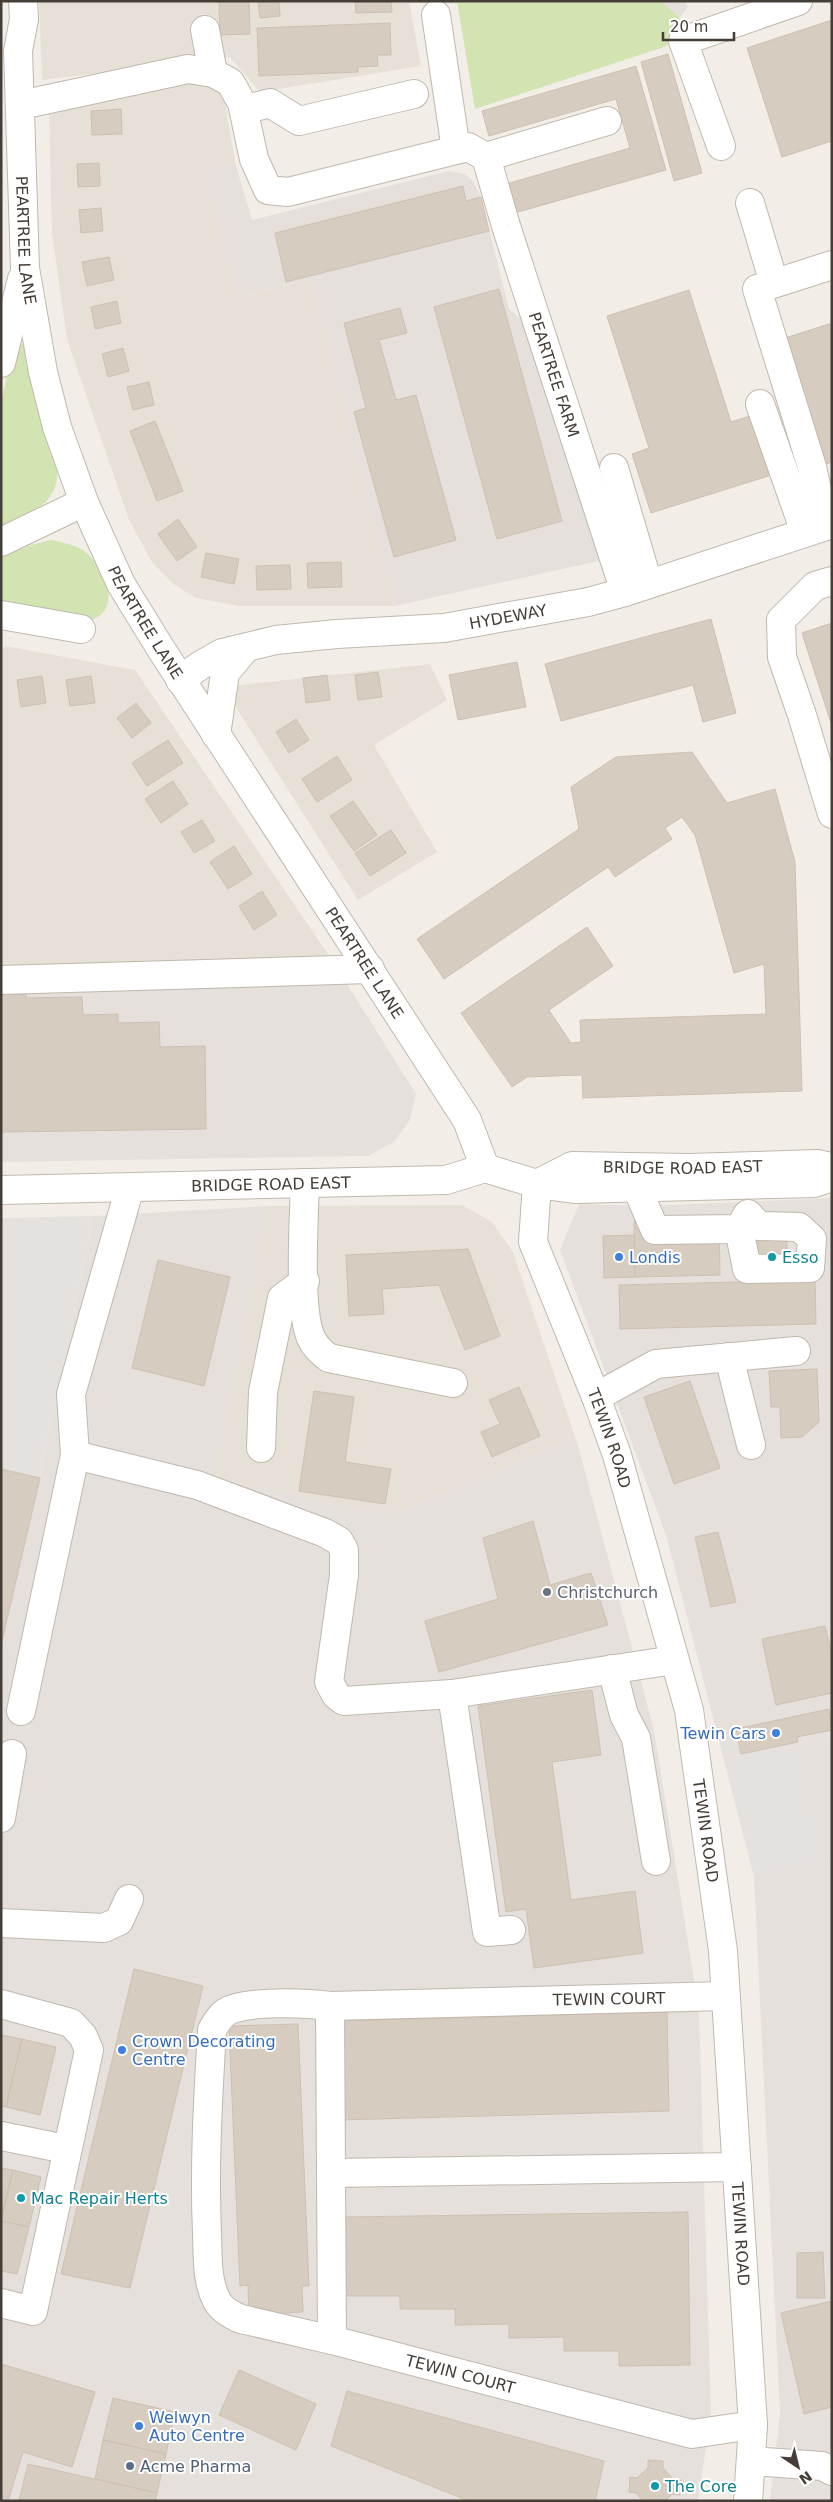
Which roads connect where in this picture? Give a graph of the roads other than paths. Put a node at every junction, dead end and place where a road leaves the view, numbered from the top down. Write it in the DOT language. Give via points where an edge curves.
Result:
graph roads {
  1 [pos="23,1"];
  2 [pos="798,1"];
  3 [pos="436,15"];
  4 [pos="205,30"];
  5 [pos="213,73"];
  6 [pos="414,94"];
  7 [pos="21,106"];
  8 [pos="244,110"];
  9 [pos="607,121"];
  10 [pos="721,146"];
  11 [pos="456,150"];
  12 [pos="12,157"];
  13 [pos="486,157"];
  14 [pos="750,203"];
  15 [pos="832,265"];
  16 [pos="25,268"];
  17 [pos="774,283"];
  18 [pos="1,363"];
  19 [pos="760,404"];
  20 [pos="614,468"];
  21 [pos="84,502"];
  22 [pos="821,527"];
  23 [pos="1,542"];
  24 [pos="832,581"];
  25 [pos="636,587"];
  26 [pos="1,616"];
  27 [pos="81,629"];
  28 [pos="245,649"];
  29 [pos="180,680"];
  30 [pos="216,735"];
  31 [pos="832,814"];
  32 [pos="370,969"];
  33 [pos="1,980"];
  34 [pos="832,1167"];
  35 [pos="485,1168"];
  36 [pos="832,1177"];
  37 [pos="305,1183"];
  38 [pos="537,1184"];
  39 [pos="770,1184"];
  40 [pos="130,1187"];
  41 [pos="637,1188"];
  42 [pos="1,1190"];
  43 [pos="304,1281"];
  44 [pos="796,1351"];
  45 [pos="728,1357"];
  46 [pos="453,1383"];
  47 [pos="596,1397"];
  48 [pos="751,1445"];
  49 [pos="261,1448"];
  50 [pos="75,1455"];
  51 [pos="674,1660"];
  52 [pos="612,1669"];
  53 [pos="452,1694"];
  54 [pos="21,1711"];
  55 [pos="12,1754"];
  56 [pos="1,1818"];
  57 [pos="656,1861"];
  58 [pos="129,1900"];
  59 [pos="1,1923"];
  60 [pos="511,1930"];
  61 [pos="726,1996"];
  62 [pos="1,2004"];
  63 [pos="330,2006"];
  64 [pos="1,2136"];
  65 [pos="66,2149"];
  66 [pos="737,2167"];
  67 [pos="331,2174"];
  68 [pos="1,2303"];
  69 [pos="332,2340"];
  70 [pos="754,2425"];
  71 [pos="751,2461"];
  72 [pos="832,2471"];
  73 [pos="748,2501"];
  1 -- 7 [label="street, PEARTREE LANE" via="24,20 18,51"];
  2 -- 10 [label="street" via="683,40"];
  3 -- 11 [label="street"];
  4 -- 5 [label="street"];
  5 -- 7 [label="street" via="188,69"];
  5 -- 8 [label="street" via="230,82"];
  6 -- 8 [label="street" via="299,121 270,103"];
  7 -- 12 [label="street, PEARTREE LANE"];
  8 -- 11 [label="street" via="254,159 268,190 288,192"];
  9 -- 13 [label="street"];
  11 -- 13 [label="street" via="468,147"];
  12 -- 16 [label="street, PEARTREE LANE"];
  13 -- 25 [label="street, PEARTREE FARM" via="506,226"];
  14 -- 17 [label="street"];
  15 -- 17 [label="street"];
  16 -- 18 [label="street"];
  16 -- 21 [label="street, PEARTREE LANE" via="42,372 57,427"];
  17 -- 22 [label="street" via="756,289 812,467"];
  19 -- 22 [label="street"];
  20 -- 25 [label="street"];
  21 -- 23 [label="street"];
  21 -- 29 [label="street, PEARTREE LANE" via="121,584"];
  22 -- 25 [label="street, HYDEWAY"];
  24 -- 31 [label="street" via="815,586 780,620 782,656"];
  25 -- 28 [label="street, HYDEWAY" via="588,602 444,628 294,638"];
  26 -- 27 [label="street"];
  28 -- 29 [label="street, HYDEWAY" via="222,653"];
  28 -- 30 [label="street" via="224,673"];
  29 -- 30 [label="street, PEARTREE LANE"];
  30 -- 32 [label="street, PEARTREE LANE"];
  32 -- 33 [label="street"];
  32 -- 35 [label="street, PEARTREE LANE" via="467,1120"];
  34 -- 38 [label="street, BRIDGE ROAD EAST" via="817,1164 689,1168 572,1166"];
  35 -- 37 [label="street, BRIDGE ROAD EAST" via="446,1180"];
  35 -- 38 [label="street, BRIDGE ROAD EAST"];
  36 -- 39 [label="street, BRIDGE ROAD EAST" via="814,1183"];
  37 -- 40 [label="street, BRIDGE ROAD EAST"];
  37 -- 43 [label="street"];
  38 -- 41 [label="street, BRIDGE ROAD EAST" via="577,1189"];
  38 -- 47 [label="street, TEWIN ROAD" via="533,1242"];
  39 -- 41 [label="street, BRIDGE ROAD EAST"];
  39 -- 41 [label="street" via="743,1221 655,1230"];
  40 -- 42 [label="street, BRIDGE ROAD EAST"];
  40 -- 50 [label="street" via="71,1394"];
  43 -- 46 [label="street" via="311,1338 329,1358"];
  43 -- 49 [label="street" via="282,1298 263,1392"];
  44 -- 45 [label="street"];
  45 -- 47 [label="street" via="656,1364"];
  45 -- 48 [label="street"];
  47 -- 51 [label="street, TEWIN ROAD" via="617,1456"];
  50 -- 53 [label="street" via="196,1485 339,1541 344,1550 344,1575 329,1682 336,1695 344,1701"];
  50 -- 54 [label="street"];
  51 -- 52 [label="street"];
  51 -- 61 [label="street, TEWIN ROAD" via="689,1710"];
  52 -- 53 [label="street"];
  52 -- 57 [label="street" via="624,1715 636,1738"];
  53 -- 60 [label="street" via="487,1932"];
  55 -- 56 [label="street"];
  58 -- 59 [label="street" via="119,1921 104,1928"];
  61 -- 63 [label="street, TEWIN COURT"];
  61 -- 66 [label="street, TEWIN ROAD"];
  62 -- 65 [label="street" via="71,2023 83,2036 89,2050"];
  63 -- 67 [label="street"];
  63 -- 69 [label="street, TEWIN COURT" via="305,2003 251,2006 236,2008 218,2020 212,2030 205,2180 208,2269 218,2303 241,2319"];
  64 -- 65 [label="street"];
  65 -- 68 [label="street" via="34,2311"];
  66 -- 67 [label="street"];
  66 -- 70 [label="street, TEWIN ROAD"];
  67 -- 69 [label="street"];
  69 -- 70 [label="street, TEWIN COURT" via="692,2434"];
  70 -- 71 [label="street, TEWIN ROAD"];
  71 -- 72 [label="street" via="822,2466"];
  71 -- 73 [label="street, TEWIN ROAD"];
}
